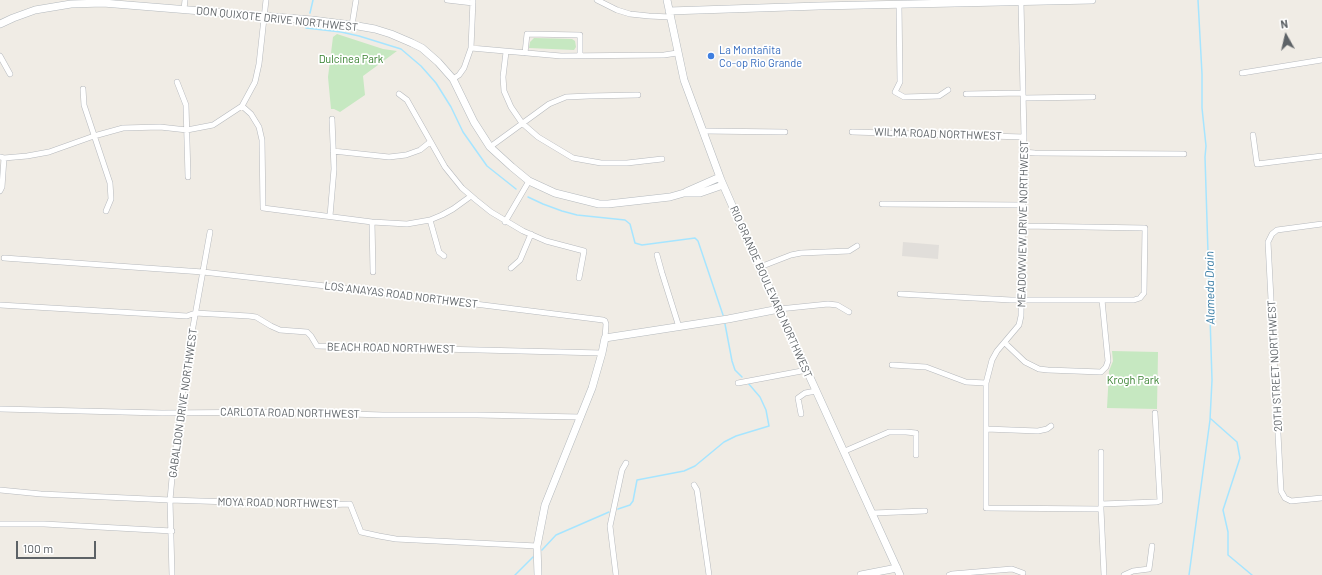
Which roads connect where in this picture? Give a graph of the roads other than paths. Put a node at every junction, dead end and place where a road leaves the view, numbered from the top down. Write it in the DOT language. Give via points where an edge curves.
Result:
graph roads {
  1 [pos="185,0"];
  2 [pos="266,0"];
  3 [pos="356,0"];
  4 [pos="447,0"];
  5 [pos="597,0"];
  6 [pos="667,0"];
  7 [pos="1092,0"];
  8 [pos="473,1"];
  9 [pos="990,1"];
  10 [pos="1021,2"];
  11 [pos="818,3"];
  12 [pos="896,3"];
  13 [pos="184,9"];
  14 [pos="669,14"];
  15 [pos="265,17"];
  16 [pos="0,24"];
  17 [pos="352,25"];
  18 [pos="471,48"];
  19 [pos="506,52"];
  20 [pos="525,53"];
  21 [pos="677,53"];
  22 [pos="0,56"];
  23 [pos="580,56"];
  24 [pos="1322,60"];
  25 [pos="1242,73"];
  26 [pos="10,74"];
  27 [pos="453,79"];
  28 [pos="177,82"];
  29 [pos="83,89"];
  30 [pos="948,90"];
  31 [pos="399,94"];
  32 [pos="966,94"];
  33 [pos="638,95"];
  34 [pos="1023,96"];
  35 [pos="1093,97"];
  36 [pos="242,106"];
  37 [pos="332,119"];
  38 [pos="522,123"];
  39 [pos="187,130"];
  40 [pos="702,131"];
  41 [pos="785,132"];
  42 [pos="852,132"];
  43 [pos="1253,135"];
  44 [pos="94,136"];
  45 [pos="1024,137"];
  46 [pos="430,142"];
  47 [pos="490,147"];
  48 [pos="333,151"];
  49 [pos="1023,152"];
  50 [pos="1184,154"];
  51 [pos="1322,156"];
  52 [pos="2,157"];
  53 [pos="662,159"];
  54 [pos="188,177"];
  55 [pos="720,177"];
  56 [pos="530,181"];
  57 [pos="723,185"];
  58 [pos="0,191"];
  59 [pos="684,194"];
  60 [pos="470,196"];
  61 [pos="882,204"];
  62 [pos="1023,205"];
  63 [pos="106,211"];
  64 [pos="330,216"];
  65 [pos="430,220"];
  66 [pos="372,222"];
  67 [pos="505,222"];
  68 [pos="1322,224"];
  69 [pos="1022,226"];
  70 [pos="210,232"];
  71 [pos="531,234"];
  72 [pos="857,246"];
  73 [pos="657,255"];
  74 [pos="444,256"];
  75 [pos="4,258"];
  76 [pos="760,267"];
  77 [pos="511,268"];
  78 [pos="203,272"];
  79 [pos="373,272"];
  80 [pos="579,278"];
  81 [pos="900,294"];
  82 [pos="1022,300"];
  83 [pos="1102,300"];
  84 [pos="0,305"];
  85 [pos="779,309"];
  86 [pos="849,312"];
  87 [pos="195,313"];
  88 [pos="679,327"];
  89 [pos="605,338"];
  90 [pos="1005,343"];
  91 [pos="602,353"];
  92 [pos="892,365"];
  93 [pos="806,370"];
  94 [pos="738,382"];
  95 [pos="986,383"];
  96 [pos="816,391"];
  97 [pos="0,409"];
  98 [pos="180,412"];
  99 [pos="1155,413"];
  100 [pos="801,414"];
  101 [pos="581,417"];
  102 [pos="1051,426"];
  103 [pos="986,429"];
  104 [pos="845,451"];
  105 [pos="1101,452"];
  106 [pos="916,455"];
  107 [pos="626,463"];
  108 [pos="694,485"];
  109 [pos="0,490"];
  110 [pos="1322,498"];
  111 [pos="170,500"];
  112 [pos="1101,507"];
  113 [pos="925,511"];
  114 [pos="873,513"];
  115 [pos="0,524"];
  116 [pos="172,531"];
  117 [pos="537,546"];
  118 [pos="1152,546"];
  119 [pos="899,572"];
  120 [pos="1023,573"];
  121 [pos="172,575"];
  122 [pos="538,575"];
  123 [pos="616,575"];
  124 [pos="709,575"];
  125 [pos="861,575"];
  126 [pos="949,575"];
  127 [pos="1104,575"];
  128 [pos="1124,575"];
  1 -- 13 [label="street"];
  2 -- 15 [label="street"];
  3 -- 17 [label="street"];
  4 -- 8 [label="street"];
  5 -- 14 [label="street" via="630,14"];
  6 -- 14 [label="street, RIO GRANDE BOULEVARD NORTHWEST"];
  7 -- 10 [label="street"];
  8 -- 18 [label="street"];
  9 -- 10 [label="street"];
  9 -- 12 [label="street"];
  10 -- 34 [label="street, MEADOWVIEW DRIVE NORTHWEST"];
  11 -- 12 [label="street"];
  11 -- 14 [label="street"];
  12 -- 30 [label="street" via="900,82 895,92 904,96 939,96"];
  13 -- 15 [label="street, DON QUIXOTE DRIVE NORTHWEST"];
  13 -- 16 [label="street, DON QUIXOTE DRIVE NORTHWEST" via="103,3 71,4 35,10"];
  14 -- 21 [label="street, RIO GRANDE BOULEVARD NORTHWEST"];
  15 -- 17 [label="street, DON QUIXOTE DRIVE NORTHWEST"];
  15 -- 36 [label="street" via="255,82"];
  17 -- 27 [label="street, DON QUIXOTE DRIVE NORTHWEST" via="391,34 422,48"];
  18 -- 19 [label="street"];
  18 -- 27 [label="street" via="464,68"];
  19 -- 20 [label="street"];
  19 -- 38 [label="street" via="504,91"];
  20 -- 23 [label="street"];
  20 -- 23 [label="street" via="527,34 580,35"];
  21 -- 23 [label="street"];
  21 -- 40 [label="street, RIO GRANDE BOULEVARD NORTHWEST"];
  22 -- 26 [label="street"];
  24 -- 25 [label="street"];
  27 -- 47 [label="street, DON QUIXOTE DRIVE NORTHWEST" via="474,122"];
  28 -- 39 [label="street" via="186,105"];
  29 -- 44 [label="street" via="84,105"];
  31 -- 46 [label="street" via="407,100"];
  32 -- 34 [label="street"];
  33 -- 38 [label="street" via="566,97 548,104"];
  34 -- 35 [label="street"];
  34 -- 45 [label="street, MEADOWVIEW DRIVE NORTHWEST"];
  36 -- 39 [label="street" via="213,125"];
  36 -- 64 [label="street" via="259,127 262,140 263,208"];
  37 -- 48 [label="street"];
  38 -- 47 [label="street"];
  38 -- 53 [label="street" via="538,138 573,158 601,163"];
  39 -- 44 [label="street" via="160,127 123,128"];
  39 -- 54 [label="street"];
  40 -- 41 [label="street"];
  40 -- 55 [label="street, RIO GRANDE BOULEVARD NORTHWEST"];
  42 -- 45 [label="street, WILMA ROAD NORTHWEST"];
  43 -- 51 [label="street" via="1257,164"];
  44 -- 52 [label="street" via="49,152"];
  44 -- 63 [label="street" via="110,183 111,199"];
  45 -- 49 [label="street, MEADOWVIEW DRIVE NORTHWEST"];
  46 -- 48 [label="street" via="420,150 389,157"];
  46 -- 60 [label="street" via="445,167"];
  47 -- 56 [label="street, DON QUIXOTE DRIVE NORTHWEST"];
  48 -- 64 [label="street"];
  49 -- 50 [label="street"];
  49 -- 62 [label="street, MEADOWVIEW DRIVE NORTHWEST"];
  52 -- 58 [label="street"];
  55 -- 57 [label="street, RIO GRANDE BOULEVARD NORTHWEST"];
  55 -- 59 [label="street"];
  56 -- 59 [label="street, DON QUIXOTE DRIVE NORTHWEST" via="555,193 599,204"];
  56 -- 67 [label="street"];
  57 -- 59 [label="street" via="700,193"];
  57 -- 76 [label="street, RIO GRANDE BOULEVARD NORTHWEST"];
  60 -- 65 [label="street" via="453,209"];
  60 -- 67 [label="street"];
  61 -- 62 [label="street"];
  62 -- 69 [label="street, MEADOWVIEW DRIVE NORTHWEST"];
  64 -- 66 [label="street"];
  65 -- 66 [label="street" via="407,224"];
  65 -- 74 [label="street" via="439,252"];
  66 -- 79 [label="street"];
  67 -- 71 [label="street"];
  68 -- 110 [label="street, 20TH STREET NORTHWEST" via="1278,230 1272,234 1268,242 1281,491 1285,498 1291,501"];
  69 -- 82 [label="street, MEADOWVIEW DRIVE NORTHWEST"];
  69 -- 83 [label="street" via="1145,228 1144,293 1134,300"];
  70 -- 78 [label="street, GABALDON DRIVE NORTHWEST"];
  71 -- 77 [label="street" via="520,260"];
  71 -- 80 [label="street" via="546,241 584,251"];
  72 -- 76 [label="street" via="849,251 791,255"];
  73 -- 88 [label="street"];
  75 -- 78 [label="street, LOS ANAYAS ROAD NORTHWEST"];
  76 -- 85 [label="street, RIO GRANDE BOULEVARD NORTHWEST"];
  78 -- 87 [label="street, GABALDON DRIVE NORTHWEST"];
  78 -- 89 [label="street, LOS ANAYAS ROAD NORTHWEST" via="387,292 603,320 606,321"];
  81 -- 82 [label="street"];
  82 -- 83 [label="street"];
  82 -- 90 [label="street, MEADOWVIEW DRIVE NORTHWEST" via="1019,325"];
  83 -- 90 [label="street" via="1108,361 1101,372 1039,369 1025,362"];
  84 -- 87 [label="street, BEACH ROAD NORTHWEST" via="187,316"];
  85 -- 86 [label="street" via="828,304 837,305"];
  85 -- 88 [label="street"];
  85 -- 93 [label="street, RIO GRANDE BOULEVARD NORTHWEST"];
  87 -- 91 [label="street, BEACH ROAD NORTHWEST" via="256,317 280,330 307,332 317,346"];
  87 -- 98 [label="street, GABALDON DRIVE NORTHWEST"];
  88 -- 89 [label="street"];
  89 -- 91 [label="street"];
  90 -- 95 [label="street, MEADOWVIEW DRIVE NORTHWEST" via="992,360"];
  91 -- 101 [label="street"];
  92 -- 95 [label="street" via="926,367 966,382"];
  93 -- 94 [label="street"];
  93 -- 96 [label="street, RIO GRANDE BOULEVARD NORTHWEST"];
  95 -- 103 [label="street, MEADOWVIEW DRIVE NORTHWEST"];
  96 -- 100 [label="street" via="805,393 798,398"];
  96 -- 104 [label="street, RIO GRANDE BOULEVARD NORTHWEST"];
  97 -- 98 [label="street, CARLOTA ROAD NORTHWEST"];
  98 -- 101 [label="street, CARLOTA ROAD NORTHWEST"];
  98 -- 111 [label="street, GABALDON DRIVE NORTHWEST"];
  99 -- 112 [label="street" via="1160,501"];
  101 -- 117 [label="street" via="545,505"];
  102 -- 103 [label="street" via="1038,431"];
  103 -- 112 [label="street, MEADOWVIEW DRIVE NORTHWEST" via="986,508"];
  104 -- 106 [label="street" via="889,432 902,432 916,433"];
  104 -- 114 [label="street, RIO GRANDE BOULEVARD NORTHWEST"];
  105 -- 112 [label="street"];
  107 -- 123 [label="street" via="622,470 610,526"];
  108 -- 124 [label="street" via="697,490"];
  109 -- 111 [label="street, MOYA ROAD NORTHWEST"];
  111 -- 116 [label="street, GABALDON DRIVE NORTHWEST"];
  111 -- 117 [label="street, MOYA ROAD NORTHWEST" via="350,504 361,532 396,539"];
  112 -- 127 [label="street"];
  113 -- 114 [label="street"];
  114 -- 119 [label="street, RIO GRANDE BOULEVARD NORTHWEST"];
  115 -- 116 [label="street"];
  116 -- 121 [label="street, GABALDON DRIVE NORTHWEST"];
  117 -- 122 [label="street"];
  118 -- 128 [label="street" via="1149,569"];
  119 -- 125 [label="street"];
  120 -- 126 [label="street" via="1012,569"];
}
